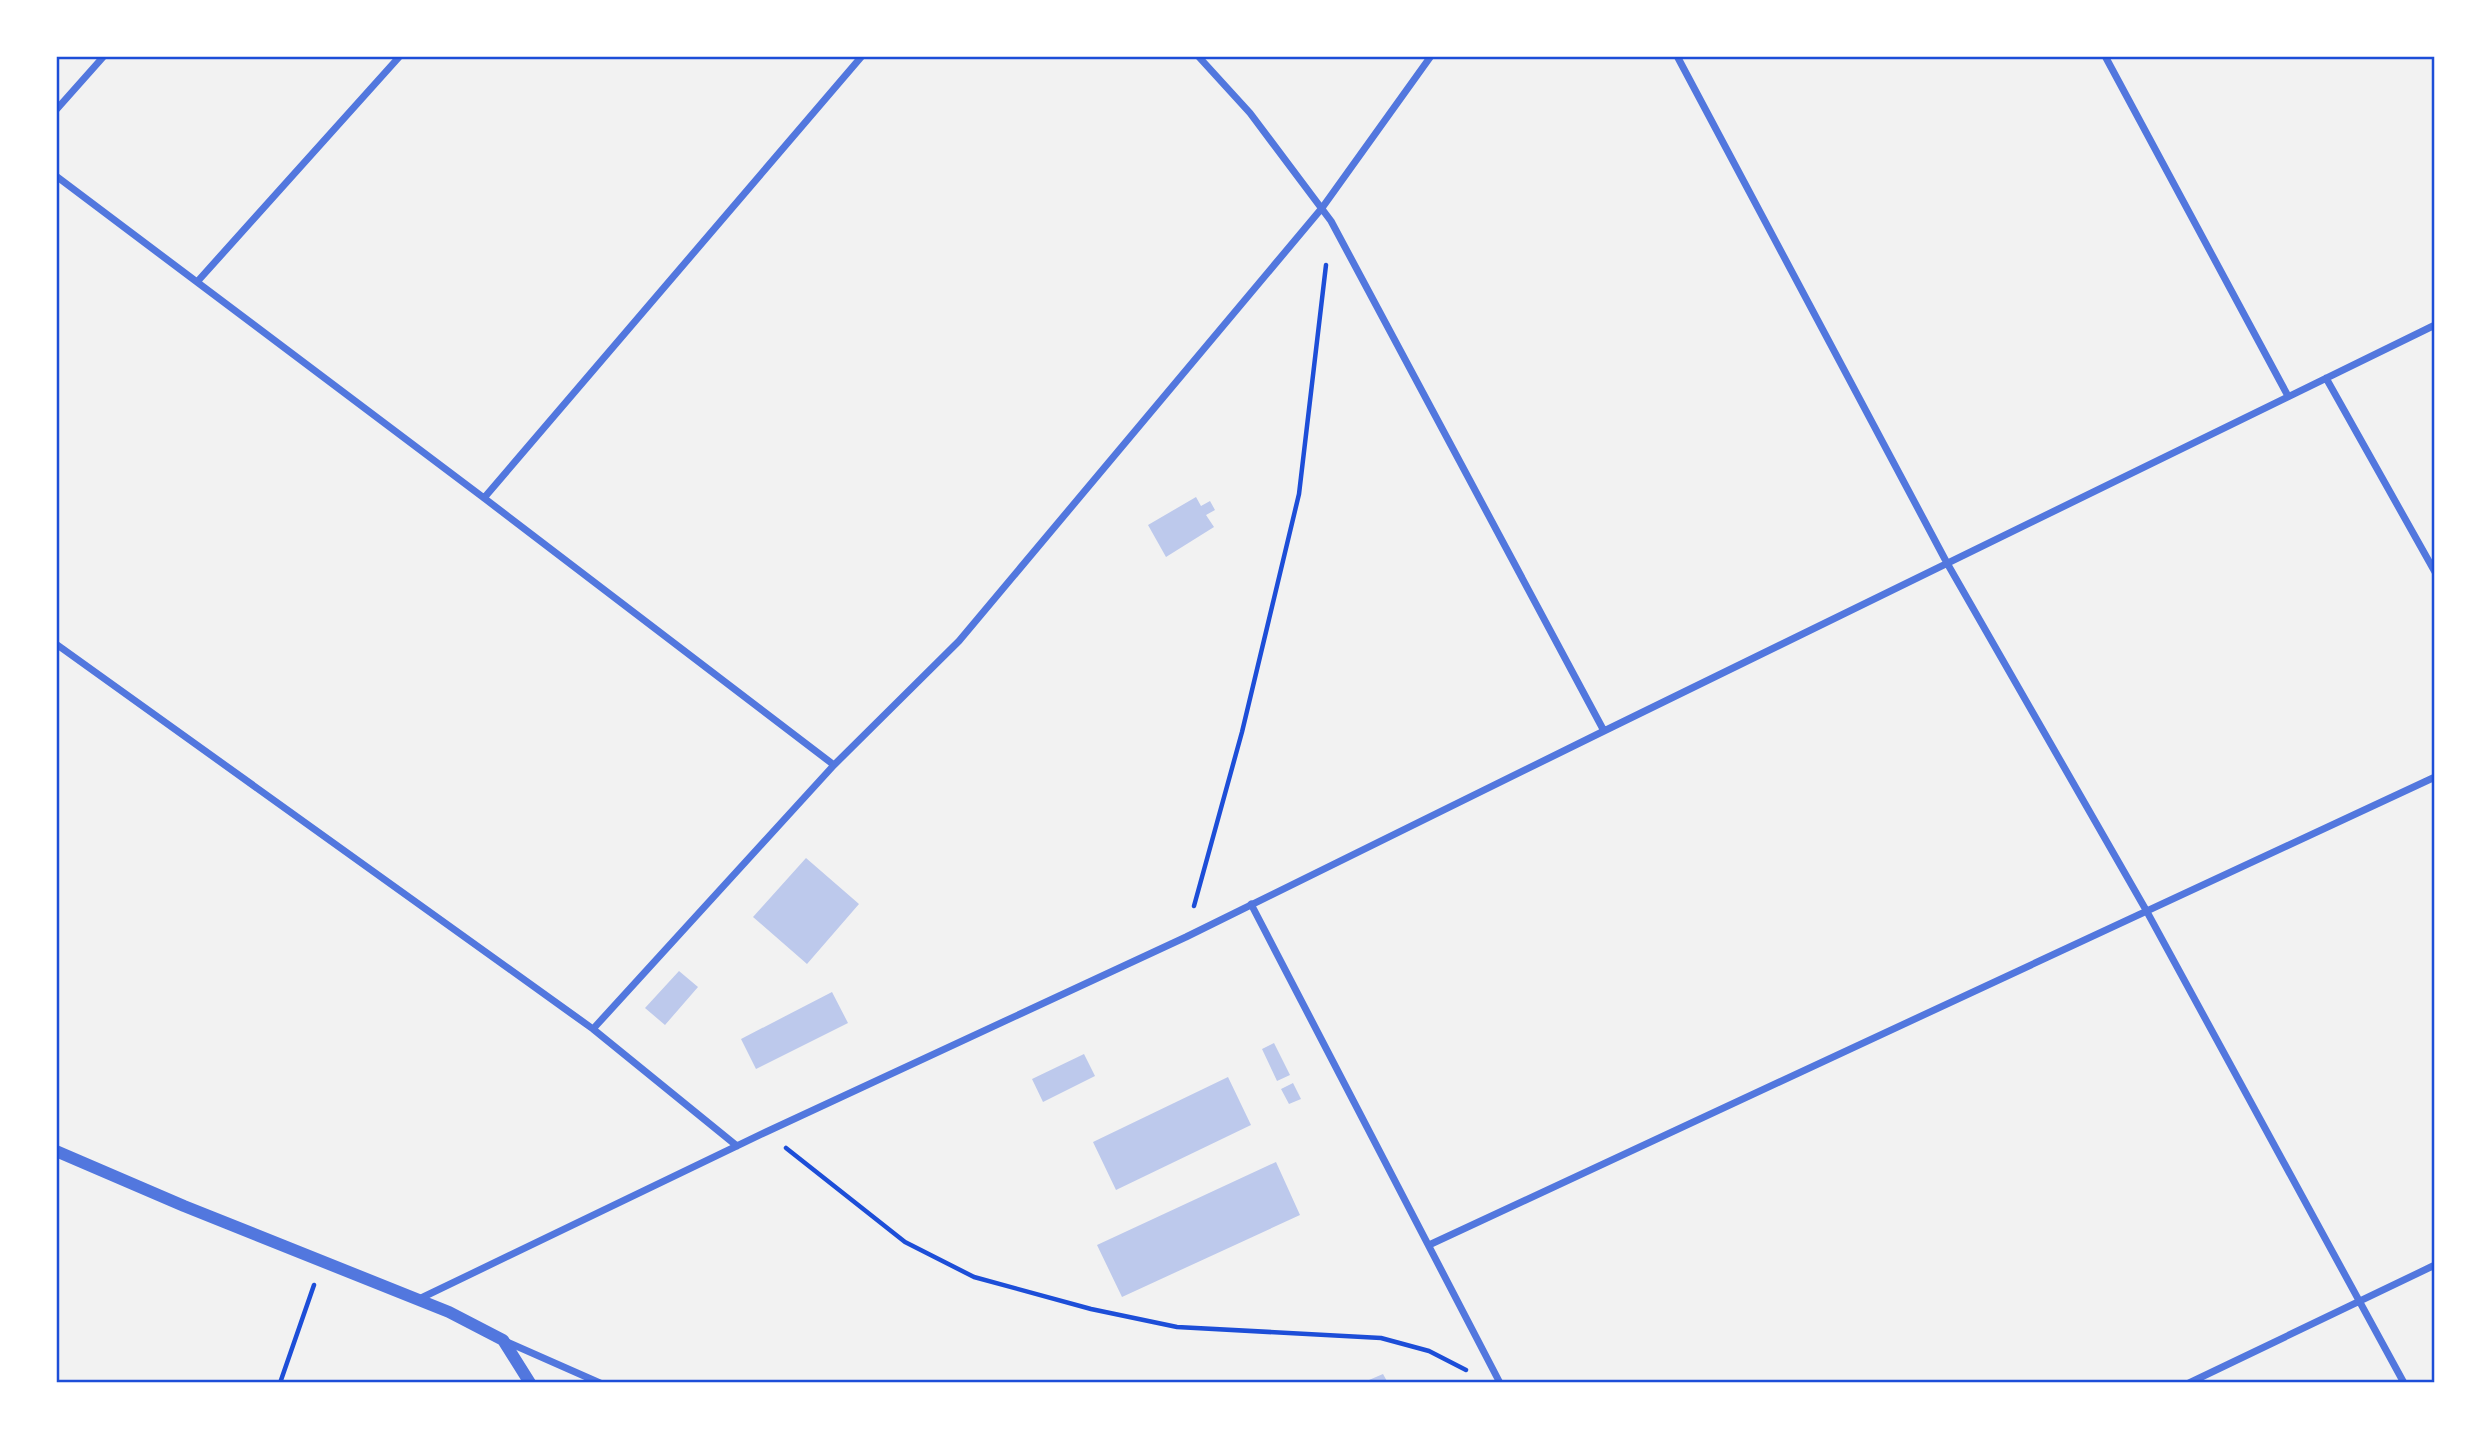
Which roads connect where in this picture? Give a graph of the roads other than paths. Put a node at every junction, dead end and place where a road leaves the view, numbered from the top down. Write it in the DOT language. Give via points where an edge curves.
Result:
graph roads {
  1 [pos="104,56"];
  2 [pos="400,56"];
  3 [pos="862,56"];
  4 [pos="1198,56"];
  5 [pos="1431,56"];
  6 [pos="1677,56"];
  7 [pos="2105,56"];
  8 [pos="56,110"];
  9 [pos="56,176"];
  10 [pos="1322,208"];
  11 [pos="197,282"];
  12 [pos="2435,325"];
  13 [pos="2326,378"];
  14 [pos="2288,396"];
  15 [pos="484,498"];
  16 [pos="1947,563"];
  17 [pos="2435,572"];
  18 [pos="56,644"];
  19 [pos="1604,730"];
  20 [pos="834,765"];
  21 [pos="2435,777"];
  22 [pos="1251,904"];
  23 [pos="2146,910"];
  24 [pos="593,1029"];
  25 [pos="737,1146"];
  26 [pos="56,1151"];
  27 [pos="1429,1245"];
  28 [pos="2435,1265"];
  29 [pos="418,1299"];
  30 [pos="2358,1302"];
  31 [pos="503,1340"];
  32 [pos="530,1383"];
  33 [pos="600,1383"];
  34 [pos="1500,1383"];
  35 [pos="2189,1383"];
  36 [pos="2404,1383"];
  1 -- 8 [label="street"];
  2 -- 11 [label="street"];
  3 -- 15 [label="street"];
  4 -- 10 [label="street" via="1250,113"];
  5 -- 10 [label="street"];
  6 -- 16 [label="street"];
  7 -- 14 [label="street"];
  9 -- 11 [label="street"];
  10 -- 19 [label="street"];
  10 -- 20 [label="street" via="959,641"];
  11 -- 15 [label="street"];
  12 -- 13 [label="street"];
  13 -- 14 [label="street"];
  13 -- 17 [label="street"];
  14 -- 16 [label="street"];
  15 -- 20 [label="street"];
  16 -- 19 [label="street"];
  16 -- 23 [label="street"];
  18 -- 24 [label="street"];
  19 -- 22 [label="street"];
  20 -- 24 [label="street"];
  21 -- 23 [label="street"];
  22 -- 25 [label="street"];
  22 -- 27 [label="street"];
  23 -- 27 [label="street"];
  23 -- 30 [label="street"];
  24 -- 25 [label="street"];
  25 -- 29 [label="street"];
  26 -- 29 [label="street"];
  27 -- 34 [label="street"];
  28 -- 30 [label="street"];
  29 -- 31 [label="street"];
  30 -- 35 [label="street"];
  30 -- 36 [label="street"];
  31 -- 32 [label="street"];
  31 -- 33 [label="street"];
}
